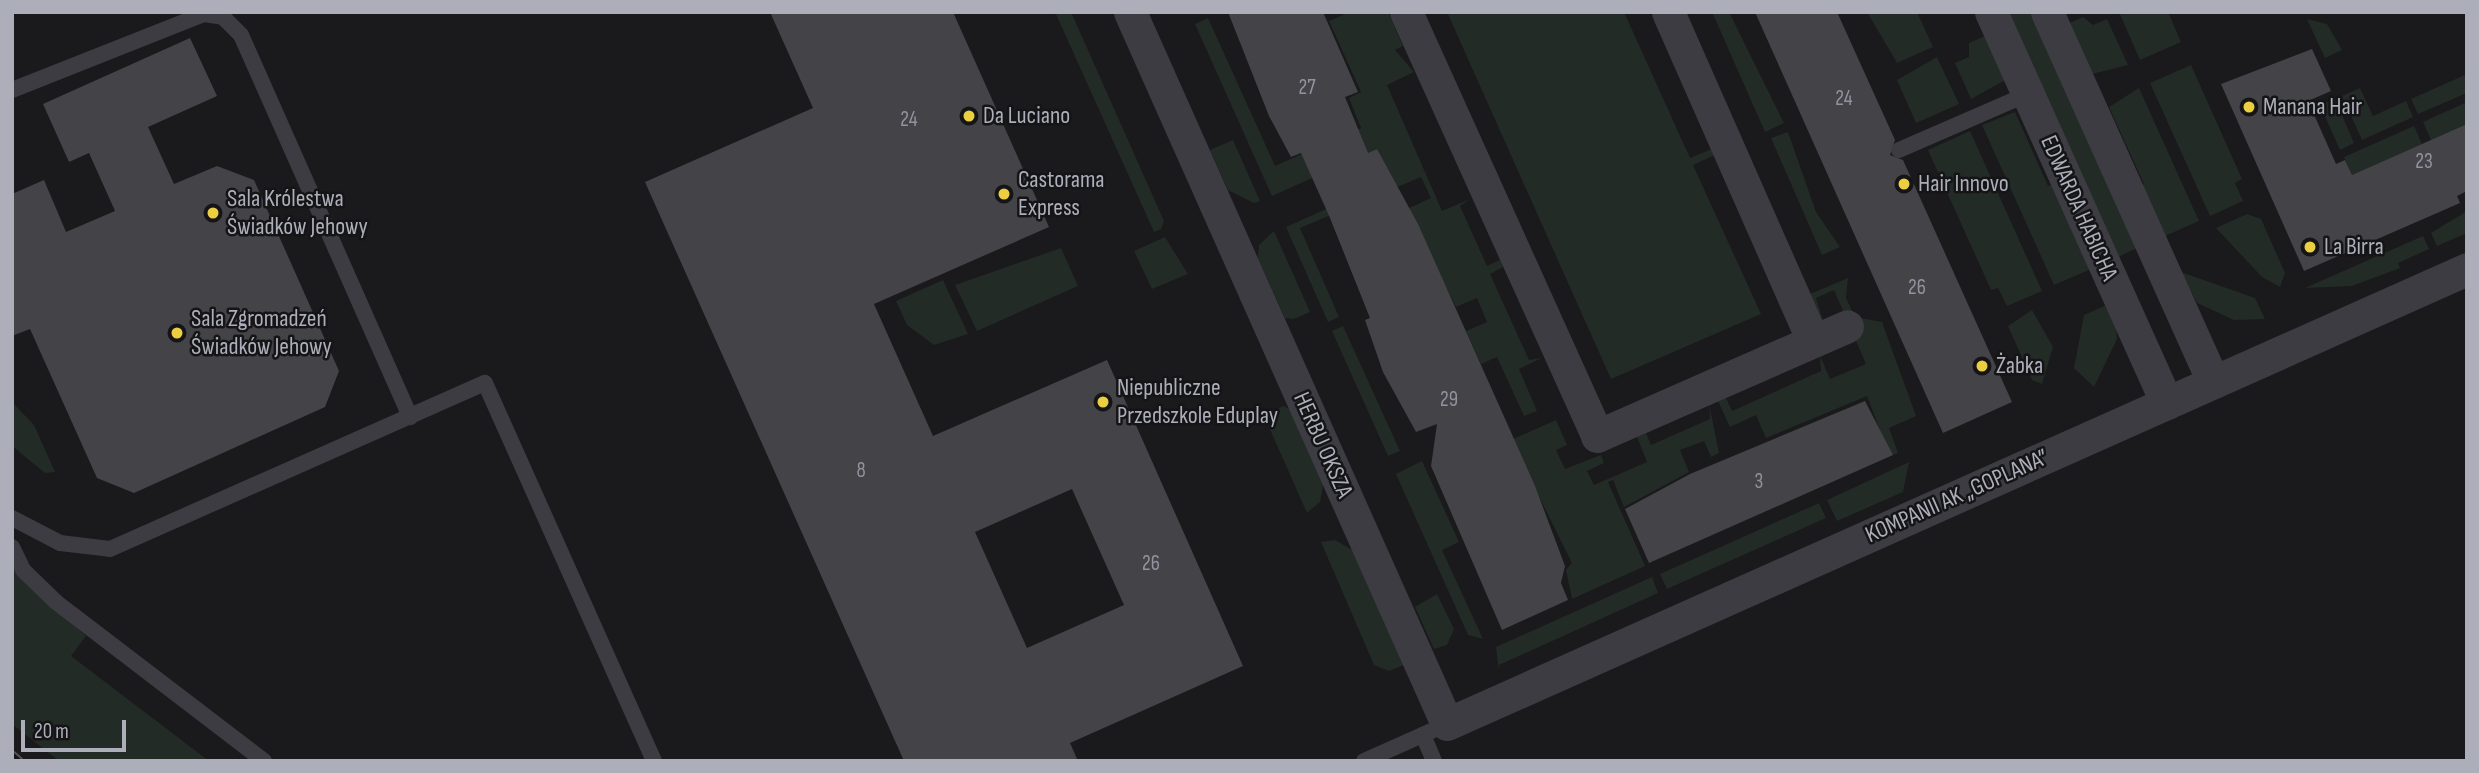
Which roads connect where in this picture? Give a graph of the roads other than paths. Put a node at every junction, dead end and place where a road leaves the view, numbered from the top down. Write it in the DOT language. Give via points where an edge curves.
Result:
graph roads {
  1 [pos="1130,12"];
  2 [pos="1406,12"];
  3 [pos="1668,12"];
  4 [pos="1991,12"];
  5 [pos="2047,12"];
  6 [pos="12,90"];
  7 [pos="2028,94"];
  8 [pos="1899,150"];
  9 [pos="2467,269"];
  10 [pos="1847,326"];
  11 [pos="1813,340"];
  12 [pos="2213,382"];
  13 [pos="2166,403"];
  14 [pos="411,417"];
  15 [pos="12,517"];
  16 [pos="12,547"];
  17 [pos="1435,729"];
  18 [pos="264,761"];
  19 [pos="654,761"];
  20 [pos="1364,761"];
  21 [pos="1434,761"];
  1 -- 17 [label="street, HERBU OKSZA"];
  2 -- 11 [label="street" via="1597,436"];
  3 -- 11 [label="street"];
  4 -- 7 [label="street, EDWARDA HABICHA"];
  5 -- 12 [label="street, EDWARDA HABICHA"];
  6 -- 14 [label="lane" via="204,14 223,17 240,35"];
  7 -- 8 [label="lane"];
  7 -- 13 [label="street, EDWARDA HABICHA"];
  9 -- 12 [label="street, KOMPANII AK „GOPLANA”"];
  10 -- 11 [label="street"];
  12 -- 13 [label="street, KOMPANII AK „GOPLANA”"];
  13 -- 17 [label="street, KOMPANII AK „GOPLANA”"];
  14 -- 15 [label="lane" via="110,549 60,543"];
  14 -- 19 [label="lane" via="485,383"];
  16 -- 18 [label="lane" via="23,570 55,602"];
  17 -- 20 [label="lane"];
  17 -- 21 [label="lane, HERBU OKSZA"];
}
